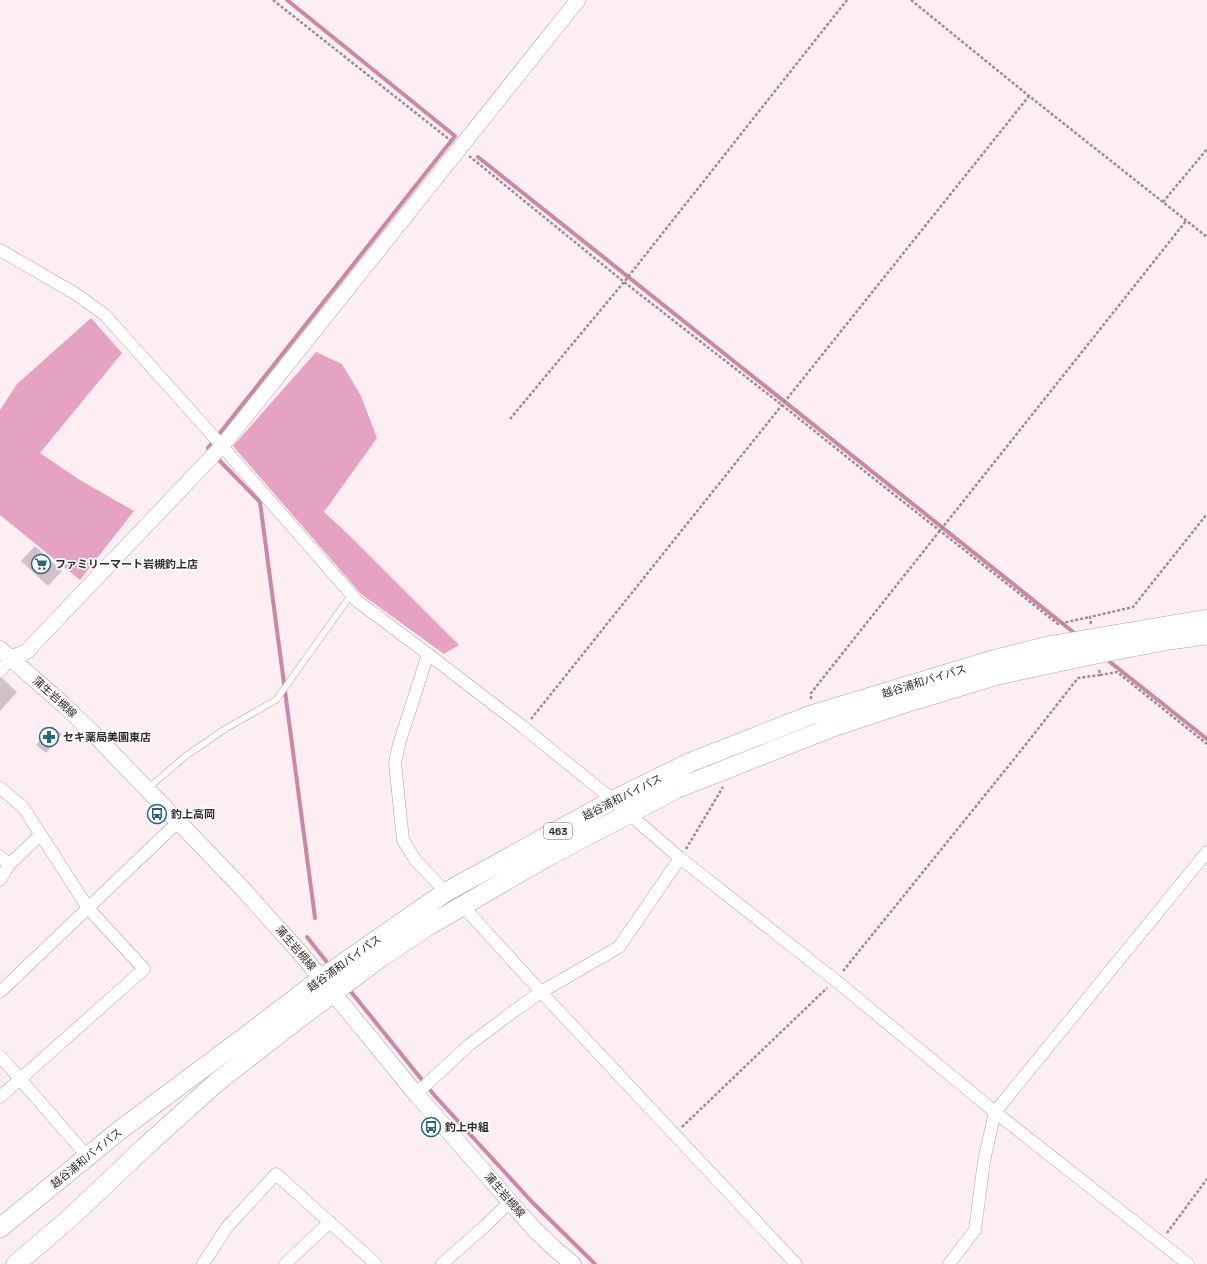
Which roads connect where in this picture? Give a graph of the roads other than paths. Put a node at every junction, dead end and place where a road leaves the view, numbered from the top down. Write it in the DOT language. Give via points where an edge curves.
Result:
graph roads {
  1 [pos="578,0"];
  2 [pos="0,250"];
  3 [pos="222,446"];
  4 [pos="351,595"];
  5 [pos="1207,619"];
  6 [pos="1207,636"];
  7 [pos="1095,646"];
  8 [pos="6,653"];
  9 [pos="428,654"];
  10 [pos="0,671"];
  11 [pos="0,788"];
  12 [pos="146,789"];
  13 [pos="613,800"];
  14 [pos="629,814"];
  15 [pos="178,822"];
  16 [pos="40,836"];
  17 [pos="1207,852"];
  18 [pos="0,856"];
  19 [pos="680,858"];
  20 [pos="9,865"];
  21 [pos="0,880"];
  22 [pos="446,892"];
  23 [pos="463,906"];
  24 [pos="88,908"];
  25 [pos="328,986"];
  26 [pos="0,992"];
  27 [pos="541,992"];
  28 [pos="0,1056"];
  29 [pos="20,1079"];
  30 [pos="416,1094"];
  31 [pos="0,1097"];
  32 [pos="995,1112"];
  33 [pos="87,1156"];
  34 [pos="510,1202"];
  35 [pos="71,1217"];
  36 [pos="330,1222"];
  37 [pos="0,1228"];
  38 [pos="0,1264"];
  39 [pos="16,1264"];
  40 [pos="203,1264"];
  41 [pos="285,1264"];
  42 [pos="376,1264"];
  43 [pos="442,1264"];
  44 [pos="573,1264"];
  45 [pos="796,1264"];
  46 [pos="949,1264"];
  47 [pos="1188,1264"];
  1 -- 3 [label="street"];
  2 -- 3 [label="street" via="76,294 105,316"];
  3 -- 4 [label="street"];
  3 -- 8 [label="street" via="26,652"];
  4 -- 9 [label="street"];
  4 -- 12 [label="lane" via="276,700 225,729 187,755"];
  5 -- 7 [label="highway, 越谷浦和バイパス / 463"];
  6 -- 7 [label="highway, 越谷浦和バイパス / 463"];
  7 -- 13 [label="highway, 越谷浦和バイパス / 463" via="1048,646 989,661 811,715 691,762"];
  7 -- 14 [label="highway, 越谷浦和バイパス / 463" via="899,704 833,727 676,789"];
  8 -- 10 [label="street"];
  8 -- 12 [label="main road, 蒲生岩槻線" via="92,732"];
  9 -- 13 [label="street"];
  9 -- 22 [label="street" via="399,744 396,763 403,840 416,861"];
  11 -- 16 [label="street" via="22,807"];
  12 -- 15 [label="main road, 蒲生岩槻線"];
  13 -- 14 [label="street"];
  13 -- 22 [label="highway, 越谷浦和バイパス / 463"];
  14 -- 19 [label="street"];
  14 -- 23 [label="highway, 越谷浦和バイパス / 463" via="545,858"];
  15 -- 24 [label="street"];
  15 -- 25 [label="main road, 蒲生岩槻線" via="272,921"];
  16 -- 20 [label="street"];
  16 -- 24 [label="street"];
  17 -- 32 [label="street"];
  18 -- 20 [label="street"];
  19 -- 27 [label="street" via="619,947"];
  19 -- 32 [label="street" via="836,980"];
  20 -- 21 [label="street"];
  22 -- 25 [label="highway, 越谷浦和バイパス / 463"];
  23 -- 25 [label="highway, 越谷浦和バイパス / 463" via="380,958"];
  23 -- 27 [label="street"];
  24 -- 26 [label="street"];
  24 -- 29 [label="street" via="144,969"];
  25 -- 30 [label="main road, 蒲生岩槻線"];
  25 -- 33 [label="highway, 越谷浦和バイパス / 463" via="246,1036"];
  25 -- 35 [label="highway, 越谷浦和バイパス / 463" via="145,1146"];
  27 -- 30 [label="street" via="469,1044"];
  27 -- 45 [label="street"];
  28 -- 29 [label="street"];
  29 -- 31 [label="street"];
  29 -- 33 [label="street"];
  30 -- 34 [label="main road, 蒲生岩槻線"];
  32 -- 46 [label="street" via="984,1161 975,1230"];
  32 -- 47 [label="street"];
  33 -- 37 [label="highway, 越谷浦和バイパス / 463"];
  34 -- 43 [label="street"];
  34 -- 44 [label="main road, 蒲生岩槻線"];
  35 -- 38 [label="highway"];
  35 -- 39 [label="highway, 越谷浦和バイパス / 463"];
  36 -- 40 [label="street" via="276,1174 227,1227"];
  36 -- 41 [label="street"];
  36 -- 42 [label="street"];
}
